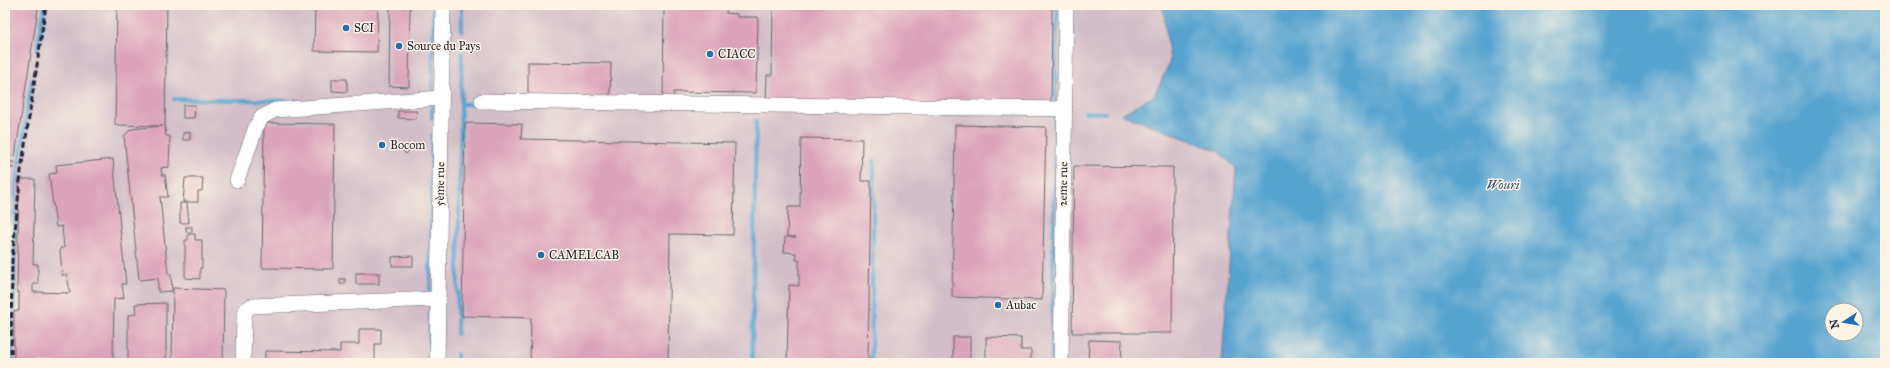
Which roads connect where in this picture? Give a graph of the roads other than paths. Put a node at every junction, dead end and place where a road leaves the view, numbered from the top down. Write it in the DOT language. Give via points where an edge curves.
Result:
graph roads {
  1 [pos="443,5"];
  2 [pos="1066,5"];
  3 [pos="441,98"];
  4 [pos="482,102"];
  5 [pos="1065,109"];
  6 [pos="237,180"];
  7 [pos="438,299"];
  8 [pos="243,363"];
  9 [pos="437,363"];
  10 [pos="1061,363"];
  1 -- 3 [label="street, 5ème rue"];
  2 -- 5 [label="street, 2eme rue"];
  3 -- 6 [label="street" via="275,110 262,117 256,127"];
  3 -- 7 [label="street, 5ème rue"];
  4 -- 5 [label="street"];
  5 -- 10 [label="street, 2eme rue"];
  7 -- 8 [label="street" via="251,306 244,316"];
  7 -- 9 [label="street, 5ème rue"];
}
